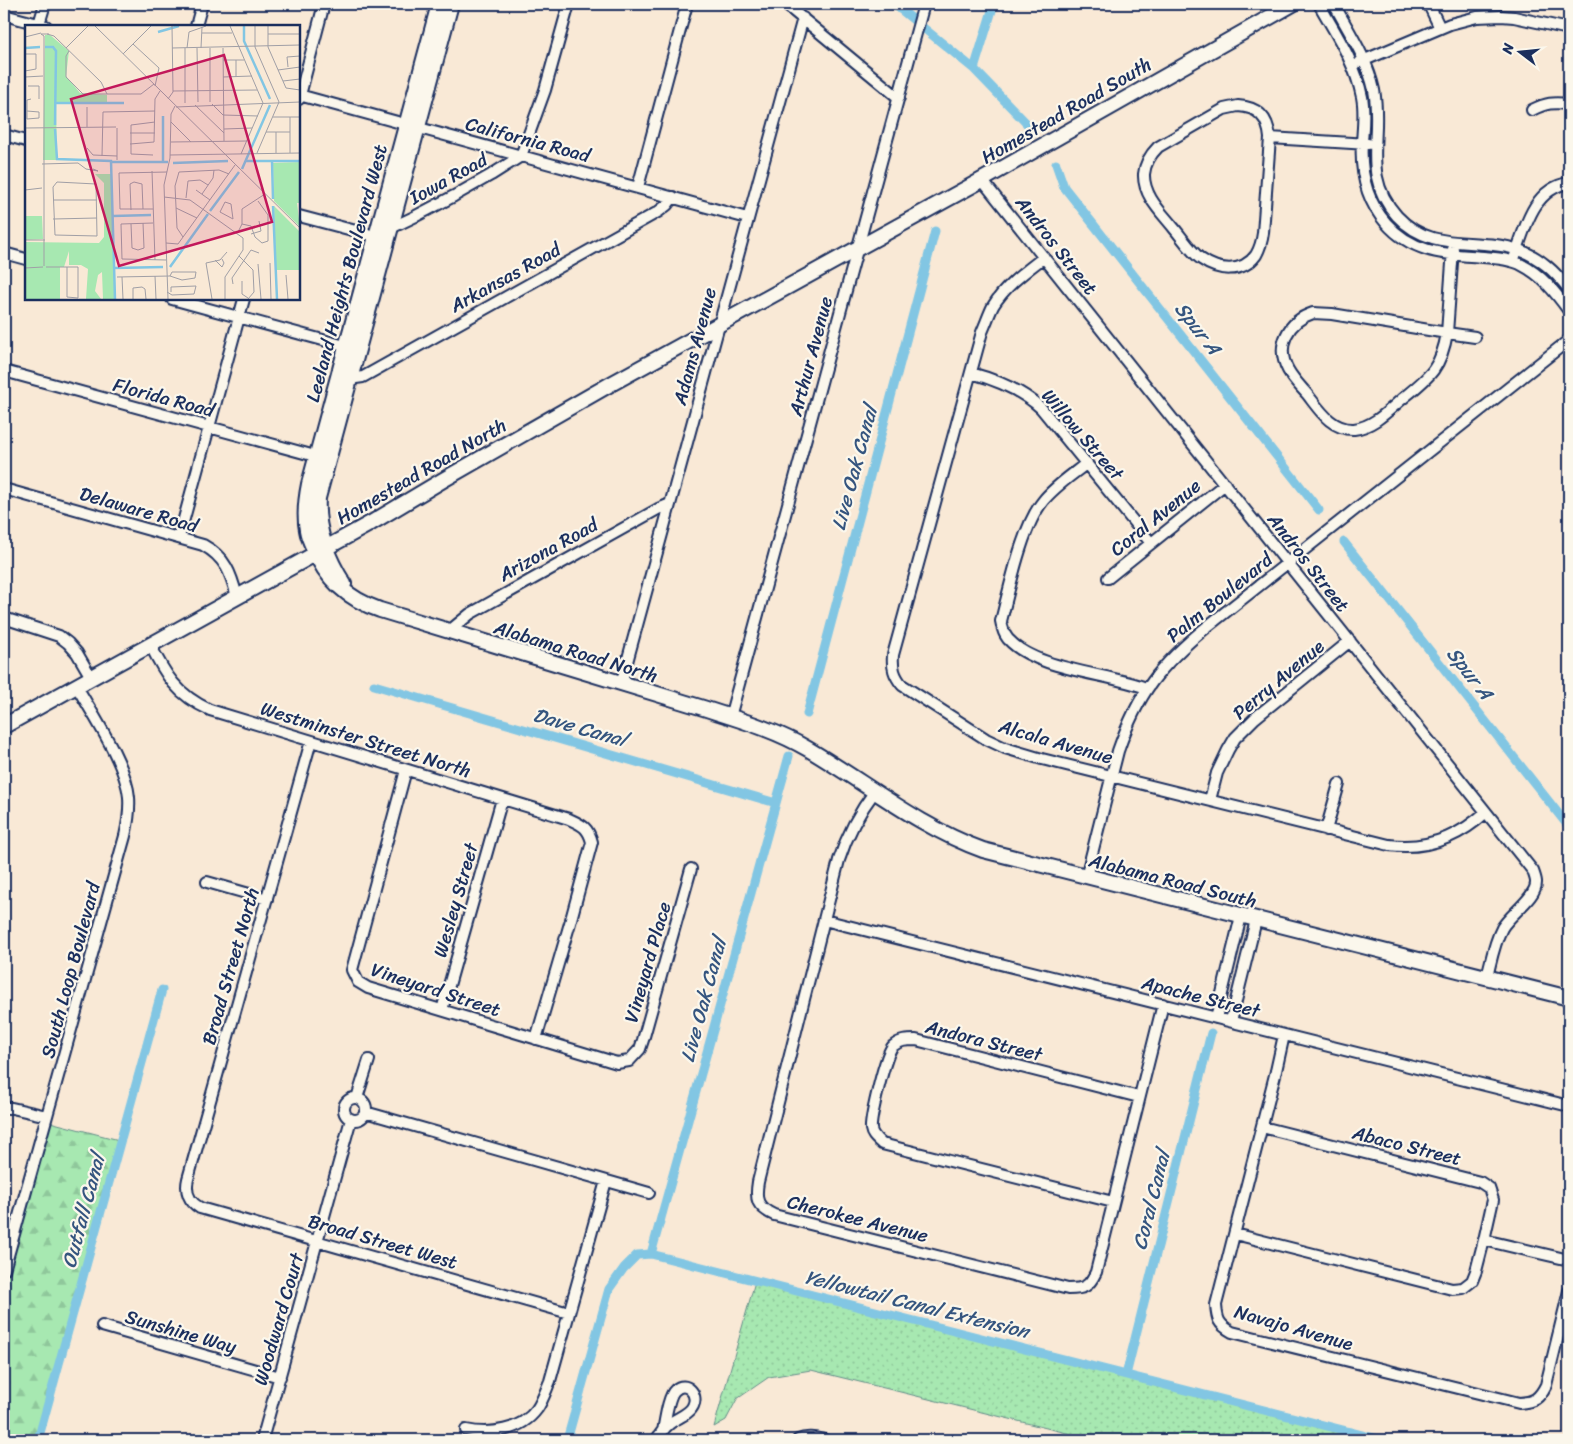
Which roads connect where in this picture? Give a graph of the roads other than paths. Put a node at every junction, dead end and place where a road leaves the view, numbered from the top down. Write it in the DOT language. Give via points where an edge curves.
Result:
graph roads {
  1 [pos="45,4"];
  2 [pos="202,4"];
  3 [pos="324,4"];
  4 [pos="439,4"];
  5 [pos="451,4"];
  6 [pos="569,4"];
  7 [pos="687,4"];
  8 [pos="785,4"];
  9 [pos="924,4"];
  10 [pos="1293,4"];
  11 [pos="1319,4"];
  12 [pos="1334,4"];
  13 [pos="1429,5"];
  14 [pos="4,15"];
  15 [pos="803,18"];
  16 [pos="43,25"];
  17 [pos="196,25"];
  18 [pos="1440,28"];
  19 [pos="1569,29"];
  20 [pos="1364,60"];
  21 [pos="1353,66"];
  22 [pos="300,92"];
  23 [pos="300,96"];
  24 [pos="898,98"];
  25 [pos="1569,104"];
  26 [pos="1532,110"];
  27 [pos="411,126"];
  28 [pos="4,135"];
  29 [pos="1270,138"];
  30 [pos="25,141"];
  31 [pos="1362,143"];
  32 [pos="1374,145"];
  33 [pos="521,156"];
  34 [pos="982,180"];
  35 [pos="1569,183"];
  36 [pos="638,187"];
  37 [pos="673,197"];
  38 [pos="300,216"];
  39 [pos="748,218"];
  40 [pos="391,228"];
  41 [pos="376,236"];
  42 [pos="1454,243"];
  43 [pos="857,248"];
  44 [pos="1517,249"];
  45 [pos="4,253"];
  46 [pos="1453,256"];
  47 [pos="1044,257"];
  48 [pos="25,259"];
  49 [pos="1513,262"];
  50 [pos="1569,288"];
  51 [pos="1558,295"];
  52 [pos="176,300"];
  53 [pos="244,300"];
  54 [pos="1569,311"];
  55 [pos="239,318"];
  56 [pos="718,326"];
  57 [pos="1447,333"];
  58 [pos="1475,337"];
  59 [pos="1569,340"];
  60 [pos="345,346"];
  61 [pos="4,371"];
  62 [pos="970,373"];
  63 [pos="349,379"];
  64 [pos="210,427"];
  65 [pos="316,456"];
  66 [pos="1087,463"];
  67 [pos="1225,484"];
  68 [pos="4,490"];
  69 [pos="670,504"];
  70 [pos="179,537"];
  71 [pos="1151,543"];
  72 [pos="321,551"];
  73 [pos="1288,564"];
  74 [pos="1108,578"];
  75 [pos="237,596"];
  76 [pos="4,618"];
  77 [pos="448,632"];
  78 [pos="1350,642"];
  79 [pos="150,644"];
  80 [pos="91,677"];
  81 [pos="621,684"];
  82 [pos="76,685"];
  83 [pos="1146,688"];
  84 [pos="730,717"];
  85 [pos="4,726"];
  86 [pos="791,740"];
  87 [pos="311,741"];
  88 [pos="406,770"];
  89 [pos="1112,776"];
  90 [pos="1339,784"];
  91 [pos="875,792"];
  92 [pos="502,799"];
  93 [pos="1210,800"];
  94 [pos="1486,812"];
  95 [pos="1326,830"];
  96 [pos="691,869"];
  97 [pos="1086,877"];
  98 [pos="207,882"];
  99 [pos="267,898"];
  100 [pos="1241,916"];
  101 [pos="824,920"];
  102 [pos="1256,920"];
  103 [pos="1487,977"];
  104 [pos="1569,998"];
  105 [pos="1163,1004"];
  106 [pos="442,1010"];
  107 [pos="1216,1018"];
  108 [pos="1231,1021"];
  109 [pos="1284,1035"];
  110 [pos="536,1039"];
  111 [pos="368,1060"];
  112 [pos="630,1061"];
  113 [pos="1139,1097"];
  114 [pos="357,1098"];
  115 [pos="1569,1106"];
  116 [pos="4,1108"];
  117 [pos="365,1112"];
  118 [pos="47,1116"];
  119 [pos="351,1119"];
  120 [pos="1262,1127"];
  121 [pos="606,1181"];
  122 [pos="649,1193"];
  123 [pos="191,1200"];
  124 [pos="1113,1202"];
  125 [pos="1235,1234"];
  126 [pos="1484,1240"];
  127 [pos="318,1241"];
  128 [pos="1569,1260"];
  129 [pos="4,1270"];
  130 [pos="1569,1291"];
  131 [pos="569,1313"];
  132 [pos="102,1326"];
  133 [pos="280,1377"];
  134 [pos="466,1430"];
  135 [pos="663,1431"];
  136 [pos="262,1440"];
  137 [pos="656,1440"];
  138 [pos="798,1440"];
  139 [pos="825,1440"];
  1 -- 16 [label="street"];
  2 -- 17 [label="street"];
  3 -- 22 [label="street"];
  4 -- 27 [label="main road, Leeland Heights Boulevard West"];
  5 -- 27 [label="main road, Leeland Heights Boulevard West"];
  6 -- 33 [label="street" via="546,90"];
  7 -- 36 [label="street"];
  8 -- 15 [label="street"];
  9 -- 24 [label="street, Arthur Avenue"];
  10 -- 34 [label="main road, Homestead Road South"];
  11 -- 21 [label="street"];
  12 -- 20 [label="street"];
  13 -- 18 [label="street"];
  14 -- 16 [label="street"];
  15 -- 24 [label="street"];
  15 -- 39 [label="street, Adams Avenue"];
  18 -- 19 [label="street" via="1477,17 1501,16"];
  18 -- 20 [label="street"];
  20 -- 21 [label="street"];
  20 -- 32 [label="street" via="1375,100"];
  21 -- 31 [label="street" via="1364,114"];
  23 -- 27 [label="street, California Road"];
  24 -- 43 [label="street, Arthur Avenue"];
  25 -- 26 [label="street" via="1555,102"];
  27 -- 33 [label="street, California Road"];
  27 -- 40 [label="main road, Leeland Heights Boulevard West"];
  27 -- 41 [label="main road, Leeland Heights Boulevard West"];
  28 -- 30 [label="street"];
  29 -- 29 [label="street" via="1265,119 1248,106 1238,106 1224,109 1158,147 1146,164 1144,174 1150,196 1199,258 1216,268 1227,269 1248,263 1261,245"];
  29 -- 31 [label="street"];
  31 -- 32 [label="street"];
  31 -- 46 [label="street" via="1366,190 1377,212 1405,240 1438,254"];
  32 -- 42 [label="street" via="1376,174 1389,206 1406,224 1425,236"];
  33 -- 36 [label="street, California Road"];
  33 -- 40 [label="street, Iowa Road" via="454,196"];
  34 -- 43 [label="main road, Homestead Road South"];
  34 -- 47 [label="street, Andros Street"];
  35 -- 44 [label="street" via="1554,188 1537,201"];
  36 -- 37 [label="street, California Road"];
  37 -- 39 [label="street, California Road"];
  37 -- 63 [label="street, Arkansas Road" via="658,212 363,377"];
  38 -- 41 [label="street"];
  39 -- 56 [label="street, Adams Avenue"];
  40 -- 63 [label="main road, Leeland Heights Boulevard West"];
  41 -- 60 [label="main road, Leeland Heights Boulevard West"];
  42 -- 44 [label="street"];
  42 -- 46 [label="street"];
  43 -- 56 [label="main road, Homestead Road North"];
  43 -- 84 [label="street, Arthur Avenue"];
  44 -- 49 [label="street"];
  44 -- 50 [label="street" via="1546,264"];
  45 -- 48 [label="street"];
  46 -- 49 [label="street"];
  46 -- 57 [label="street"];
  47 -- 62 [label="street, Alcala Avenue" via="1018,278 993,307"];
  47 -- 67 [label="street, Andros Street"];
  49 -- 51 [label="street" via="1542,278"];
  50 -- 51 [label="street"];
  51 -- 54 [label="street"];
  52 -- 55 [label="street"];
  53 -- 55 [label="street"];
  55 -- 60 [label="street"];
  55 -- 64 [label="street"];
  56 -- 69 [label="street, Adams Avenue"];
  56 -- 72 [label="main road, Homestead Road North" via="608,385"];
  57 -- 57 [label="street" via="1435,370 1378,419 1352,429 1327,419 1293,377 1284,360 1287,332 1303,316 1313,314 1332,314"];
  57 -- 58 [label="street"];
  59 -- 73 [label="street, Palm Boulevard"];
  60 -- 65 [label="main road, Leeland Heights Boulevard West"];
  61 -- 64 [label="street, Florida Road"];
  62 -- 66 [label="street, Willow Street" via="1002,383 1031,399"];
  62 -- 89 [label="street, Alcala Avenue" via="894,655 892,666 895,676 910,691 1005,748"];
  63 -- 72 [label="main road, Leeland Heights Boulevard West" via="318,498"];
  64 -- 65 [label="street, Florida Road"];
  64 -- 70 [label="street"];
  65 -- 72 [label="main road, Leeland Heights Boulevard West" via="308,484 305,518 307,532"];
  66 -- 71 [label="street, Willow Street"];
  66 -- 83 [label="street" via="1043,501 1030,522 1001,621 1003,631 1016,646 1037,658"];
  67 -- 71 [label="street, Coral Avenue"];
  67 -- 73 [label="street, Andros Street"];
  68 -- 70 [label="street, Delaware Road"];
  69 -- 77 [label="street, Arizona Road" via="470,614"];
  69 -- 81 [label="street, Adams Avenue"];
  70 -- 75 [label="street, Delaware Road" via="214,551 232,577"];
  71 -- 74 [label="street, Coral Avenue"];
  72 -- 75 [label="main road, Homestead Road North"];
  72 -- 77 [label="main road, Alabama Road North" via="351,596 380,610"];
  73 -- 78 [label="street, Andros Street"];
  73 -- 83 [label="street, Palm Boulevard" via="1184,645"];
  75 -- 79 [label="main road, Homestead Road North"];
  76 -- 80 [label="street" via="59,636 77,653"];
  77 -- 81 [label="main road, Alabama Road North"];
  78 -- 93 [label="street, Perry Avenue" via="1255,718 1235,738 1219,768"];
  78 -- 94 [label="street, Andros Street"];
  79 -- 80 [label="main road, Homestead Road North"];
  79 -- 87 [label="street, Westminster Street North" via="174,684 198,704 220,714"];
  80 -- 82 [label="main road, Homestead Road North"];
  81 -- 84 [label="main road, Alabama Road North"];
  82 -- 85 [label="main road, Homestead Road North"];
  82 -- 118 [label="street, South Loop Boulevard" via="123,774 129,808 125,836"];
  83 -- 89 [label="street, Palm Boulevard" via="1124,733"];
  84 -- 86 [label="main road, Alabama Road North"];
  86 -- 91 [label="main road, Alabama Road South"];
  87 -- 88 [label="street, Westminster Street North"];
  87 -- 99 [label="street, Broad Street North"];
  88 -- 92 [label="street, Westminster Street North"];
  88 -- 106 [label="street, Vineyard Street" via="352,970 358,982 368,988"];
  89 -- 93 [label="street, Alcala Avenue"];
  89 -- 97 [label="street, Palm Boulevard"];
  90 -- 95 [label="street"];
  91 -- 97 [label="main road, Alabama Road South" via="966,844"];
  91 -- 101 [label="street, Cherokee Avenue" via="843,848"];
  92 -- 106 [label="street, Wesley Street"];
  92 -- 110 [label="street, Westminster Street North" via="582,824 592,842"];
  93 -- 95 [label="street, Alcala Avenue"];
  94 -- 95 [label="street, Alcala Avenue" via="1447,839 1411,847"];
  94 -- 103 [label="street, Andros Street" via="1533,871 1536,883 1533,894 1501,929"];
  96 -- 112 [label="street, Vineyard Place" via="643,1040"];
  97 -- 100 [label="main road, Alabama Road South"];
  98 -- 99 [label="street"];
  99 -- 123 [label="street, Broad Street North" via="187,1185"];
  100 -- 102 [label="main road, Alabama Road South"];
  100 -- 107 [label="street"];
  101 -- 105 [label="street, Apache Street"];
  101 -- 124 [label="street, Cherokee Avenue" via="758,1182 756,1192 763,1210 1068,1289 1081,1289 1091,1283 1096,1272"];
  102 -- 103 [label="main road, Alabama Road South"];
  102 -- 108 [label="street"];
  103 -- 104 [label="main road, Alabama Road South"];
  105 -- 107 [label="street, Apache Street"];
  105 -- 113 [label="street, Cherokee Avenue"];
  106 -- 110 [label="street, Vineyard Street"];
  107 -- 108 [label="street, Apache Street"];
  108 -- 109 [label="street, Apache Street"];
  109 -- 115 [label="street, Apache Street"];
  109 -- 120 [label="street, Navajo Avenue"];
  110 -- 112 [label="street, Vineyard Street" via="617,1063"];
  111 -- 114 [label="street"];
  113 -- 124 [label="street, Cherokee Avenue"];
  113 -- 124 [label="street, Andora Street" via="916,1040 902,1040 892,1047 884,1066 871,1127 874,1137 882,1144"];
  114 -- 117 [label="street" via="365,1105"];
  114 -- 119 [label="street" via="347,1102 344,1108"];
  116 -- 118 [label="street"];
  117 -- 119 [label="street" via="361,1118"];
  117 -- 121 [label="street"];
  118 -- 129 [label="street, South Loop Boulevard"];
  119 -- 127 [label="street, Woodward Court"];
  120 -- 125 [label="street, Navajo Avenue"];
  120 -- 126 [label="street, Abaco Street" via="1480,1182 1489,1188 1493,1200"];
  121 -- 122 [label="street"];
  121 -- 131 [label="street"];
  123 -- 127 [label="street, Broad Street West" via="200,1208"];
  125 -- 126 [label="street, Abaco Street" via="1452,1289 1463,1288 1472,1281"];
  125 -- 130 [label="street, Navajo Avenue" via="1216,1305 1217,1318 1232,1332 1519,1403 1531,1402 1541,1395 1546,1386"];
  126 -- 128 [label="street"];
  127 -- 131 [label="street, Broad Street West"];
  127 -- 133 [label="street, Woodward Court"];
  131 -- 134 [label="street" via="550,1381 536,1410 512,1427 489,1432"];
  132 -- 133 [label="street, Sunshine Way"];
  133 -- 136 [label="street, Woodward Court"];
  135 -- 137 [label="street"];
  138 -- 139 [label="street"];
}
